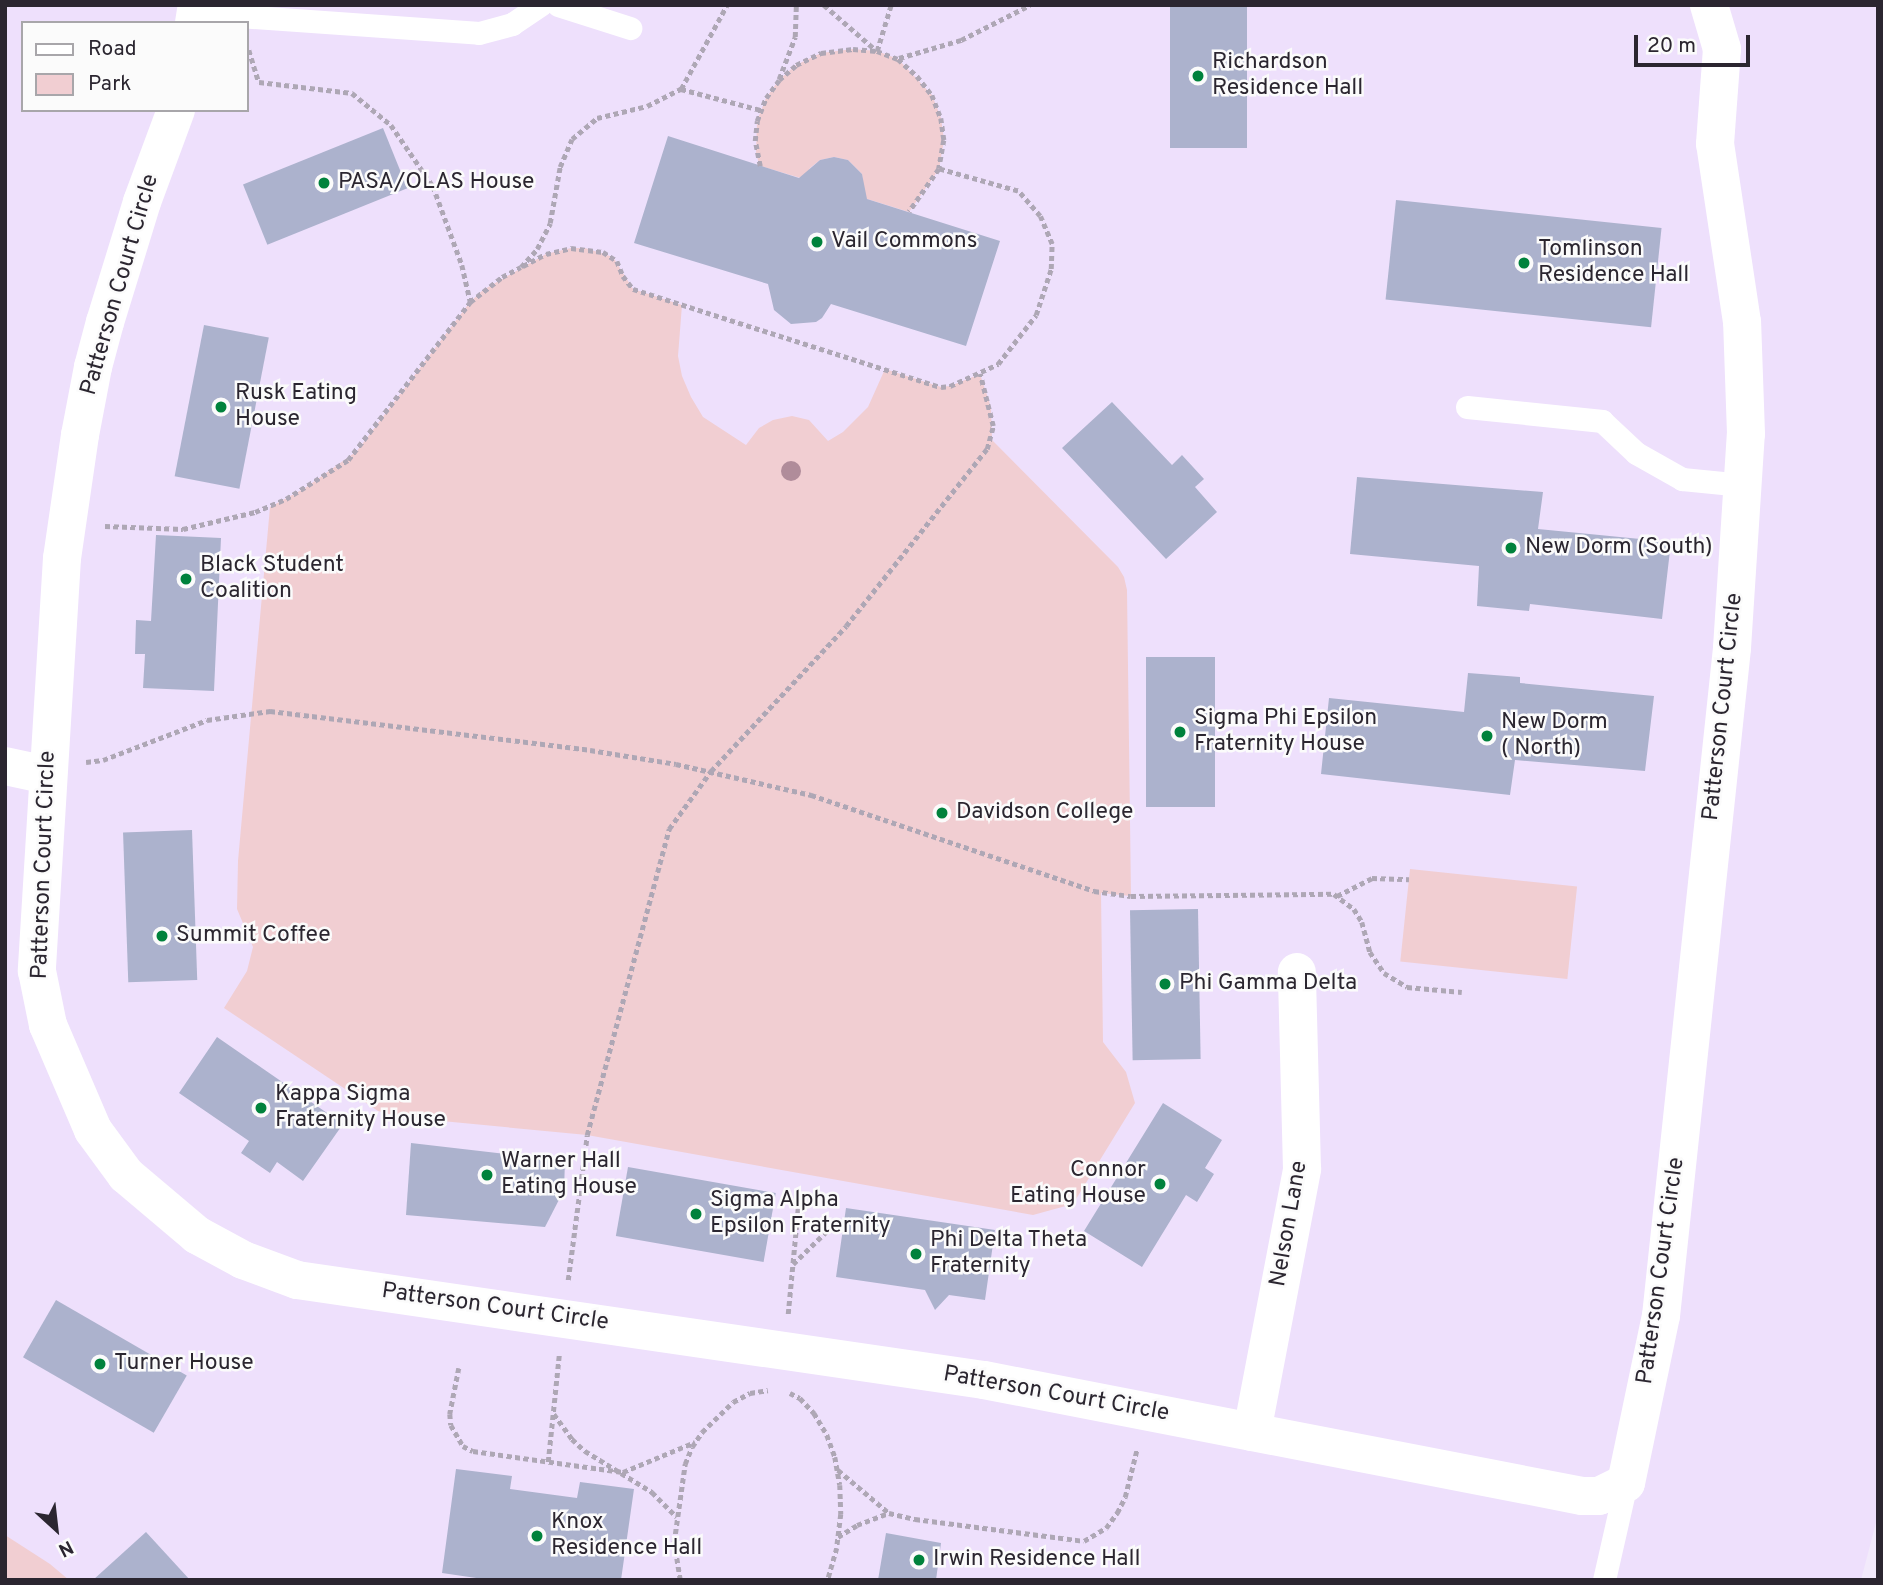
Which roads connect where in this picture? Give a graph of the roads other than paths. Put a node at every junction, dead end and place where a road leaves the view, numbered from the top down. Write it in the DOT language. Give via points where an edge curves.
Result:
graph roads {
  1 [pos="540,5"];
  2 [pos="558,5"];
  3 [pos="1709,5"];
  4 [pos="195,14"];
  5 [pos="630,28"];
  6 [pos="175,112"];
  7 [pos="1468,407"];
  8 [pos="1743,485"];
  9 [pos="5,766"];
  10 [pos="63,769"];
  11 [pos="1297,972"];
  12 [pos="1252,1432"];
  13 [pos="1626,1483"];
  14 [pos="1604,1580"];
  1 -- 4 [label="lane" via="512,24 479,33"];
  2 -- 5 [label="lane"];
  3 -- 8 [label="street, Patterson Court Circle" via="1722,49 1715,144 1742,322"];
  6 -- 10 [label="street, Patterson Court Circle" via="142,202 93,368 62,558"];
  7 -- 8 [label="lane" via="1602,421 1636,453 1682,479"];
  8 -- 13 [label="street, Patterson Court Circle" via="1732,648 1661,1316"];
  9 -- 10 [label="street"];
  10 -- 12 [label="street, Patterson Court Circle" via="37,971 48,1025 93,1130 127,1175 197,1235 243,1260 297,1280 984,1380"];
  11 -- 12 [label="street, Nelson Lane" via="1302,1169"];
  12 -- 13 [label="street, Patterson Court Circle" via="1582,1496 1599,1496"];
  13 -- 14 [label="lane"];
}
